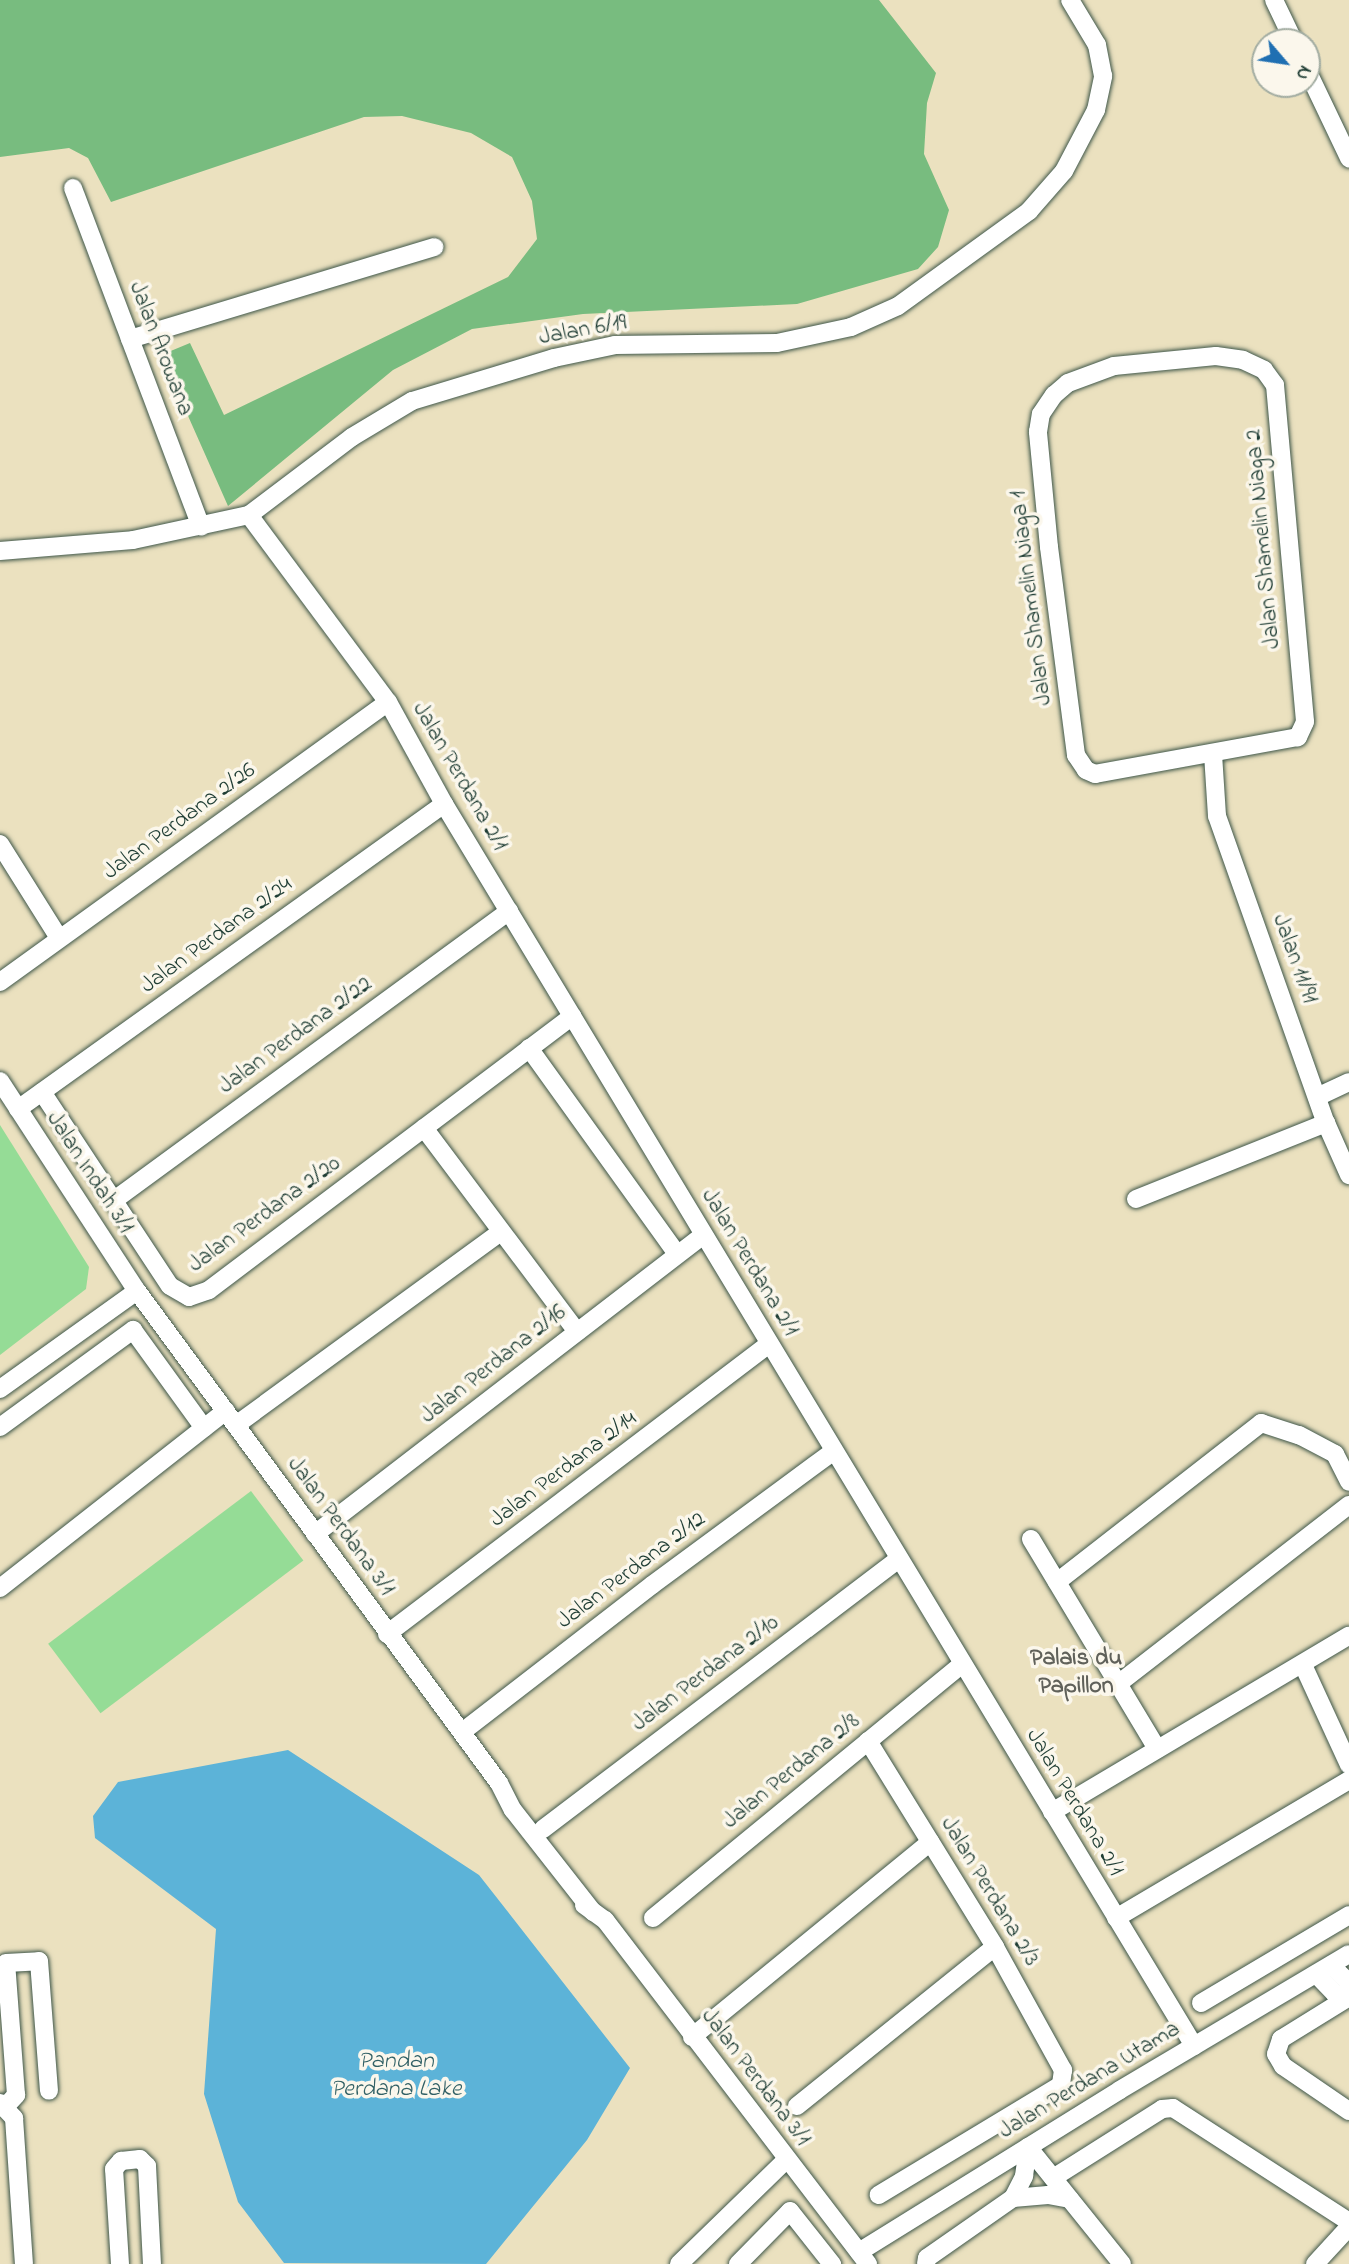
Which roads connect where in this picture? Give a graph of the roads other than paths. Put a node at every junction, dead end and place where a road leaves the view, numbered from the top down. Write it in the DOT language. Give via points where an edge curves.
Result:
graph roads {
  1 [pos="1070,0"];
  2 [pos="1274,0"];
  3 [pos="1287,28"];
  4 [pos="1320,98"];
  5 [pos="1349,158"];
  6 [pos="74,188"];
  7 [pos="434,247"];
  8 [pos="130,339"];
  9 [pos="1149,361"];
  10 [pos="249,515"];
  11 [pos="201,527"];
  12 [pos="0,551"];
  13 [pos="388,702"];
  14 [pos="1213,754"];
  15 [pos="444,804"];
  16 [pos="0,844"];
  17 [pos="509,911"];
  18 [pos="59,938"];
  19 [pos="0,982"];
  20 [pos="572,1016"];
  21 [pos="530,1048"];
  22 [pos="0,1081"];
  23 [pos="1349,1082"];
  24 [pos="42,1092"];
  25 [pos="1317,1097"];
  26 [pos="18,1109"];
  27 [pos="1326,1123"];
  28 [pos="424,1128"];
  29 [pos="1349,1175"];
  30 [pos="1136,1199"];
  31 [pos="113,1201"];
  32 [pos="502,1232"];
  33 [pos="703,1235"];
  34 [pos="677,1254"];
  35 [pos="137,1291"];
  36 [pos="577,1332"];
  37 [pos="769,1344"];
  38 [pos="0,1389"];
  39 [pos="231,1418"];
  40 [pos="0,1427"];
  41 [pos="204,1428"];
  42 [pos="834,1451"];
  43 [pos="1349,1482"];
  44 [pos="1349,1505"];
  45 [pos="315,1534"];
  46 [pos="1031,1539"];
  47 [pos="899,1559"];
  48 [pos="1057,1582"];
  49 [pos="0,1588"];
  50 [pos="387,1634"];
  51 [pos="1349,1636"];
  52 [pos="962,1664"];
  53 [pos="1303,1665"];
  54 [pos="1118,1684"];
  55 [pos="462,1732"];
  56 [pos="868,1741"];
  57 [pos="1157,1749"];
  58 [pos="1349,1765"];
  59 [pos="1349,1780"];
  60 [pos="505,1791"];
  61 [pos="1052,1812"];
  62 [pos="543,1829"];
  63 [pos="930,1842"];
  64 [pos="1349,1915"];
  65 [pos="599,1916"];
  66 [pos="1115,1917"];
  67 [pos="653,1918"];
  68 [pos="995,1947"];
  69 [pos="1349,1954"];
  70 [pos="1323,1969"];
  71 [pos="1349,1998"];
  72 [pos="1201,2003"];
  73 [pos="692,2037"];
  74 [pos="1194,2046"];
  75 [pos="8,2085"];
  76 [pos="49,2091"];
  77 [pos="2,2106"];
  78 [pos="797,2106"];
  79 [pos="1349,2111"];
  80 [pos="1028,2147"];
  81 [pos="786,2160"];
  82 [pos="1053,2178"];
  83 [pos="879,2195"];
  84 [pos="1013,2198"];
  85 [pos="1070,2199"];
  86 [pos="1349,2224"];
  87 [pos="864,2258"];
  88 [pos="24,2264"];
  89 [pos="120,2264"];
  90 [pos="152,2264"];
  91 [pos="679,2264"];
  92 [pos="738,2264"];
  93 [pos="832,2264"];
  94 [pos="926,2264"];
  95 [pos="1122,2264"];
  96 [pos="1315,2264"];
  1 -- 10 [label="street, Jalan 6/19" via="1097,45 1103,76 1096,110 1084,136 1047,194 898,306 851,327 777,343 615,345 554,358 412,401 352,437"];
  2 -- 3 [label="street"];
  4 -- 5 [label="street"];
  6 -- 8 [label="street, Jalan Arowana"];
  7 -- 8 [label="street"];
  8 -- 11 [label="street, Jalan Arowana"];
  9 -- 14 [label="street, Jalan Shamelin Niaga 2" via="1216,356 1243,360 1264,370 1275,385 1305,722 1297,737"];
  9 -- 14 [label="street, Jalan Shamelin Niaga 1" via="1114,366 1068,383 1054,396 1039,423 1076,755 1086,770 1095,774"];
  10 -- 11 [label="street"];
  10 -- 13 [label="street, Jalan Perdana 2/1"];
  11 -- 12 [label="street" via="133,540"];
  13 -- 15 [label="street, Jalan Perdana 2/1"];
  13 -- 18 [label="street, Jalan Perdana 2/26"];
  14 -- 25 [label="street, Jalan 11/91" via="1217,816"];
  15 -- 17 [label="street, Jalan Perdana 2/1"];
  15 -- 24 [label="street, Jalan Perdana 2/24"];
  16 -- 18 [label="street"];
  17 -- 20 [label="street, Jalan Perdana 2/1"];
  17 -- 31 [label="street, Jalan Perdana 2/22"];
  18 -- 19 [label="street, Jalan Perdana 2/26"];
  20 -- 21 [label="street, Jalan Perdana 2/20"];
  20 -- 33 [label="street, Jalan Perdana 2/1"];
  21 -- 28 [label="street, Jalan Perdana 2/20"];
  21 -- 34 [label="street"];
  22 -- 26 [label="street, Jalan Indah 3/1"];
  23 -- 25 [label="street"];
  24 -- 26 [label="street, Jalan Perdana 2/24"];
  24 -- 31 [label="street, Jalan Perdana 2/20"];
  25 -- 27 [label="street, Jalan 11/91"];
  26 -- 35 [label="street, Jalan Indah 3/1"];
  27 -- 29 [label="street, Jalan 11/91"];
  27 -- 30 [label="street"];
  28 -- 31 [label="street, Jalan Perdana 2/20" via="209,1290 189,1297 170,1286"];
  28 -- 32 [label="street"];
  32 -- 36 [label="street"];
  32 -- 39 [label="street"];
  33 -- 34 [label="street, Jalan Perdana 2/16"];
  33 -- 37 [label="street, Jalan Perdana 2/1"];
  34 -- 36 [label="street, Jalan Perdana 2/16"];
  35 -- 38 [label="street"];
  35 -- 39 [label="street, Jalan Perdana 3/1"];
  36 -- 45 [label="street, Jalan Perdana 2/16"];
  37 -- 42 [label="street, Jalan Perdana 2/1"];
  37 -- 50 [label="street, Jalan Perdana 2/14"];
  39 -- 41 [label="street"];
  39 -- 45 [label="street, Jalan Perdana 3/1"];
  40 -- 41 [label="street" via="133,1330"];
  41 -- 49 [label="street"];
  42 -- 47 [label="street, Jalan Perdana 2/1"];
  42 -- 55 [label="street, Jalan Perdana 2/12"];
  43 -- 48 [label="street" via="1335,1454 1299,1435 1261,1423"];
  44 -- 54 [label="street"];
  45 -- 50 [label="street, Jalan Perdana 3/1"];
  46 -- 48 [label="street"];
  47 -- 52 [label="street, Jalan Perdana 2/1"];
  47 -- 62 [label="street, Jalan Perdana 2/10"];
  48 -- 54 [label="street"];
  50 -- 55 [label="street, Jalan Perdana 3/1"];
  51 -- 53 [label="street"];
  52 -- 56 [label="street, Jalan Perdana 2/8"];
  52 -- 61 [label="street, Jalan Perdana 2/1"];
  53 -- 57 [label="street"];
  53 -- 58 [label="street"];
  54 -- 57 [label="street"];
  55 -- 60 [label="street, Jalan Perdana 3/1"];
  56 -- 63 [label="street, Jalan Perdana 2/3"];
  56 -- 67 [label="street, Jalan Perdana 2/8"];
  57 -- 61 [label="street"];
  59 -- 66 [label="street"];
  60 -- 62 [label="street, Jalan Perdana 3/1" via="522,1802"];
  60 -- 65 [label="street, Jalan Perdana 3/1" via="514,1826 574,1898"];
  61 -- 66 [label="street, Jalan Perdana 2/1"];
  62 -- 65 [label="street, Jalan Perdana 3/1" via="602,1907"];
  63 -- 68 [label="street, Jalan Perdana 2/3"];
  63 -- 73 [label="street"];
  64 -- 72 [label="street"];
  65 -- 73 [label="street, Jalan Perdana 3/1"];
  66 -- 74 [label="street, Jalan Perdana 2/1"];
  68 -- 78 [label="street"];
  68 -- 83 [label="street, Jalan Perdana 2/3" via="1063,2070 1062,2085"];
  69 -- 70 [label="street, Jalan Perdana Utama"];
  70 -- 71 [label="street" via="1335,1994"];
  70 -- 74 [label="street, Jalan Perdana Utama"];
  71 -- 79 [label="street" via="1281,2039 1276,2054 1283,2066"];
  73 -- 81 [label="street, Jalan Perdana 3/1"];
  74 -- 80 [label="street, Jalan Perdana Utama"];
  75 -- 76 [label="street" via="6,1963 39,1961"];
  75 -- 77 [label="street" via="16,2095"];
  77 -- 88 [label="street" via="14,2118"];
  80 -- 82 [label="street"];
  80 -- 84 [label="street" via="1024,2176"];
  80 -- 87 [label="street, Jalan Perdana Utama"];
  81 -- 87 [label="street, Jalan Perdana 3/1"];
  81 -- 91 [label="street"];
  82 -- 85 [label="street"];
  82 -- 86 [label="street" via="1162,2109 1181,2112"];
  84 -- 85 [label="street" via="1048,2195"];
  84 -- 94 [label="street" via="927,2258"];
  85 -- 95 [label="street"];
  86 -- 96 [label="street"];
  89 -- 90 [label="street" via="114,2169 121,2161 140,2160 147,2166"];
  92 -- 93 [label="street" via="790,2211"];
}
